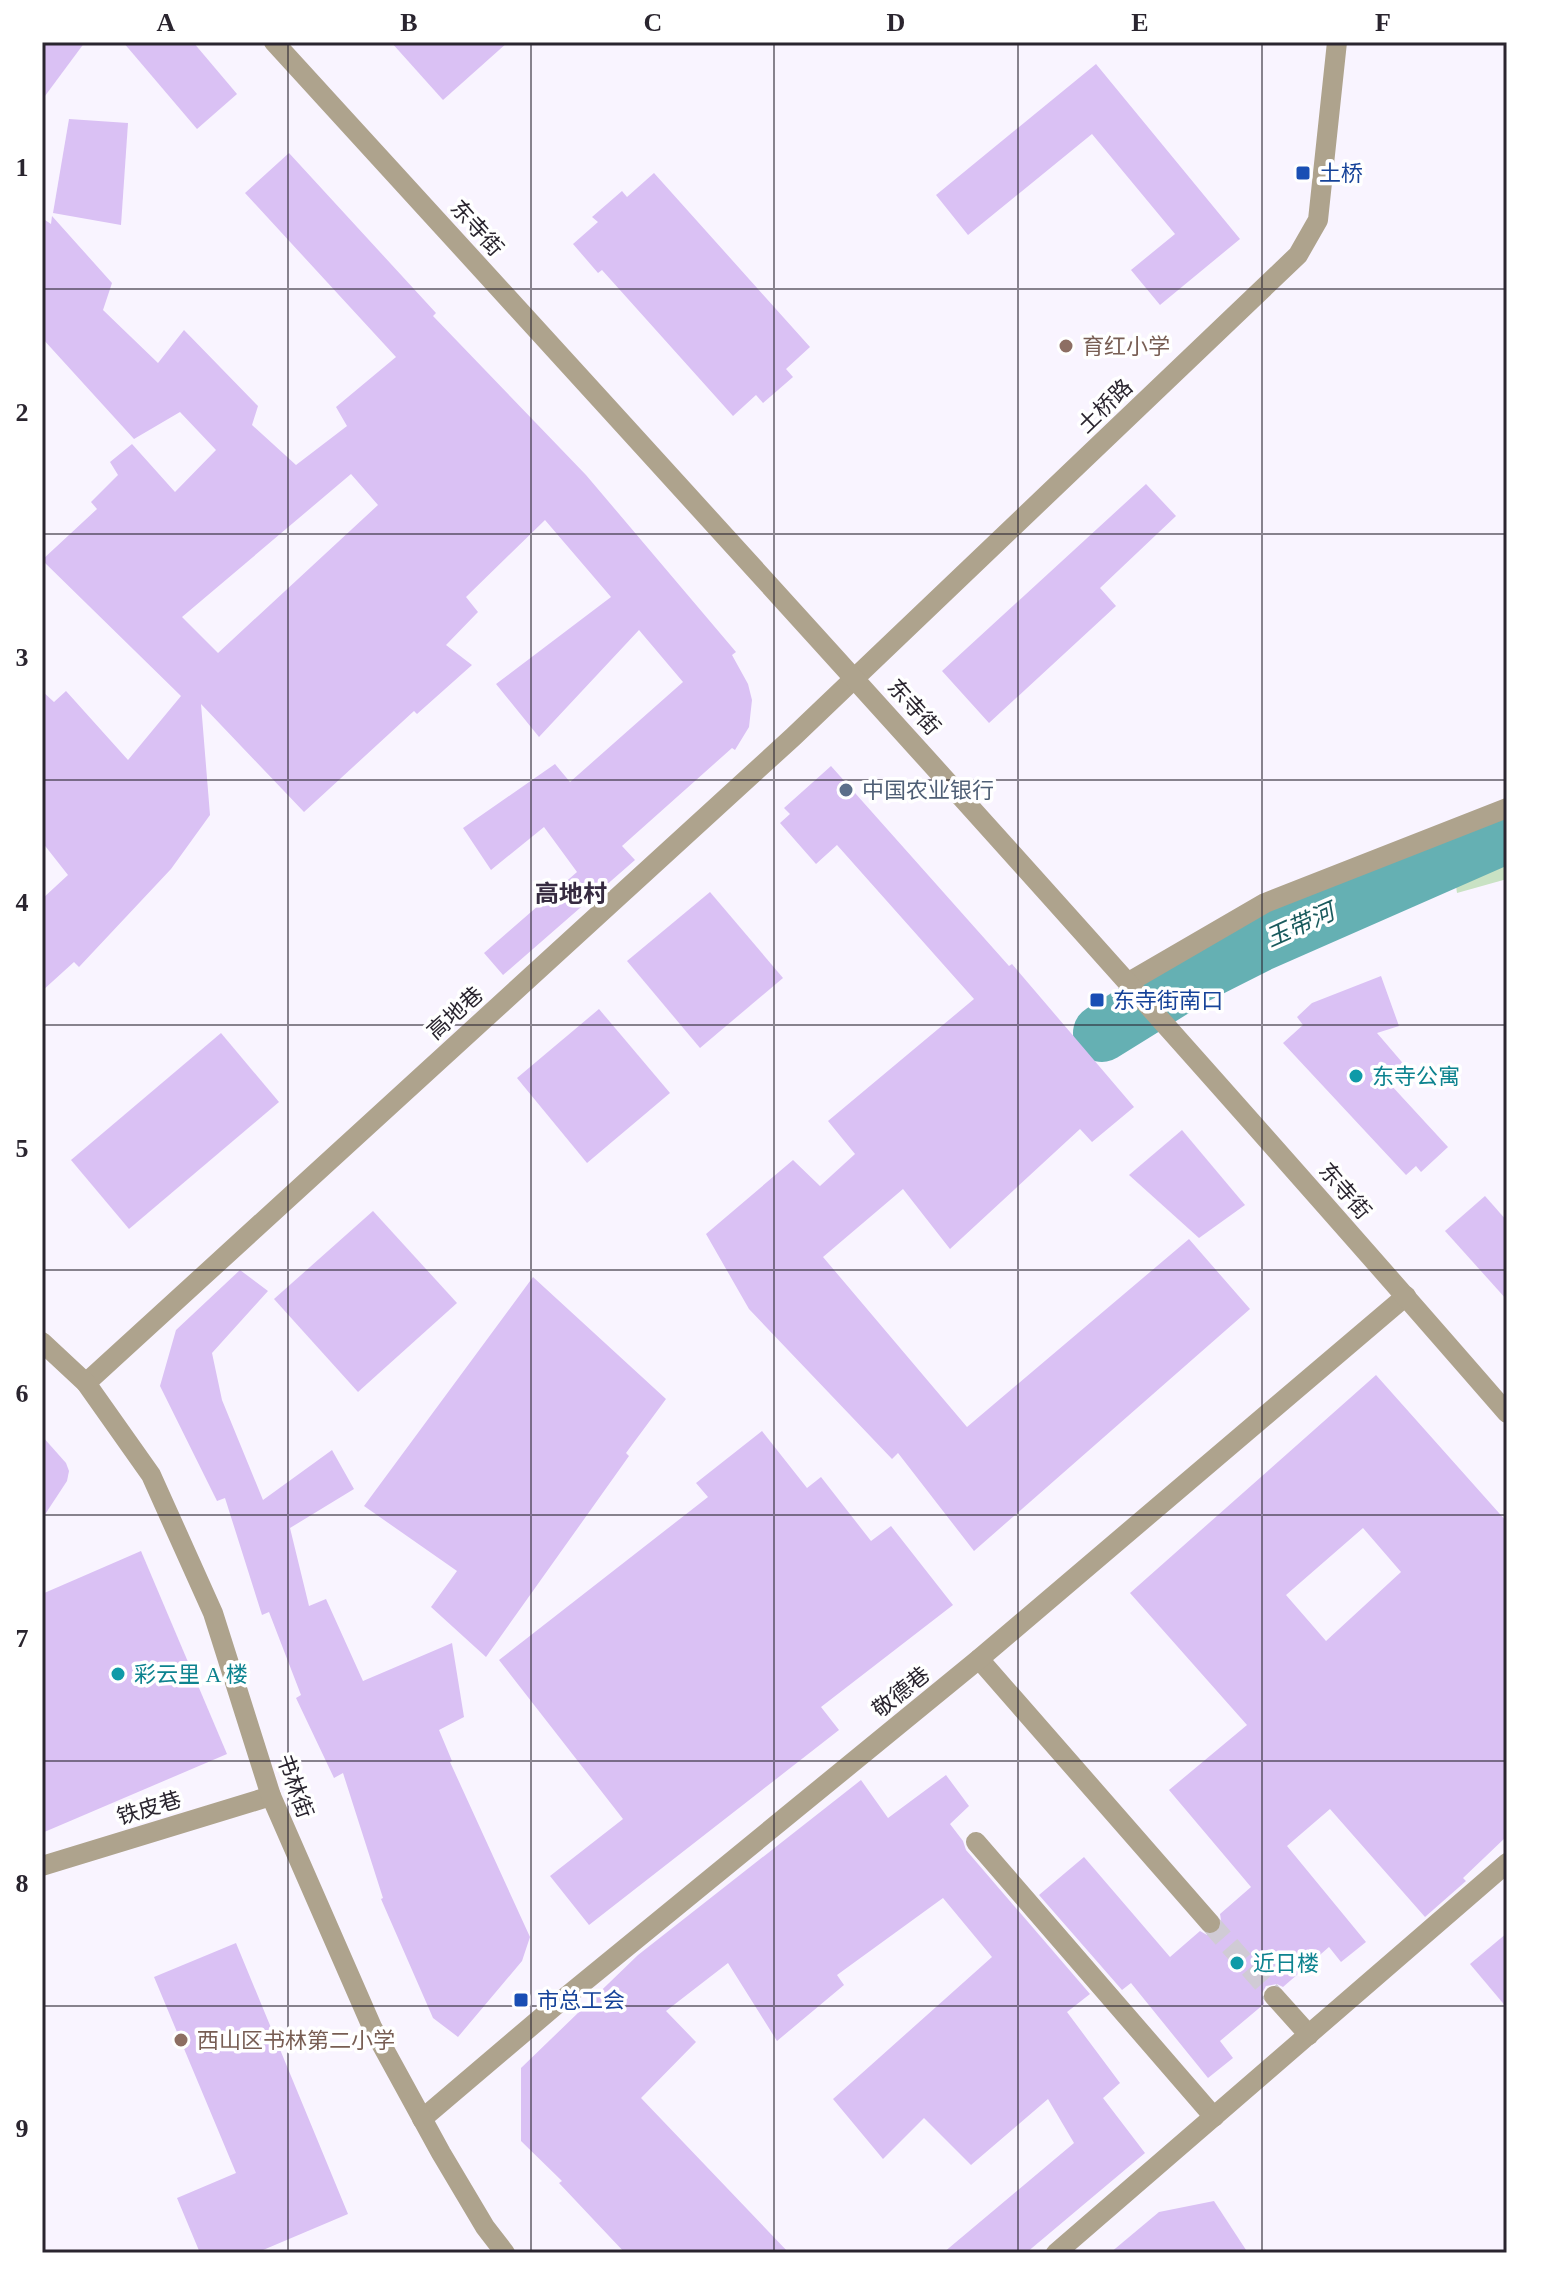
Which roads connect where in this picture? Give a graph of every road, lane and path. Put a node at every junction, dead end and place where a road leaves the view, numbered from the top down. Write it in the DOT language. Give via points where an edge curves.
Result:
graph roads {
  1 [pos="274,42"];
  2 [pos="1337,42"];
  3 [pos="854,677"];
  4 [pos="1507,808"];
  5 [pos="1132,985"];
  6 [pos="1406,1296"];
  7 [pos="42,1342"];
  8 [pos="86,1383"];
  9 [pos="1507,1413"];
  10 [pos="979,1659"];
  11 [pos="271,1796"];
  12 [pos="976,1842"];
  13 [pos="1507,1863"];
  14 [pos="42,1866"];
  15 [pos="1210,1923"];
  16 [pos="1274,1996"];
  17 [pos="1309,2035"];
  18 [pos="1214,2117"];
  19 [pos="422,2119"];
  20 [pos="505,2253"];
  21 [pos="1056,2253"];
  1 -- 3 [label="street, 东寺街"];
  2 -- 3 [label="street, 土桥路" via="1318,220 1298,255"];
  3 -- 5 [label="street, 东寺街"];
  3 -- 8 [label="street, 高地巷"];
  4 -- 5 [label="street" via="1265,903"];
  5 -- 6 [label="street, 东寺街"];
  6 -- 9 [label="street, 东寺街"];
  6 -- 10 [label="street, 敬德巷"];
  7 -- 8 [label="street, 书林街"];
  8 -- 11 [label="street, 书林街" via="151,1475 213,1613"];
  10 -- 15 [label="street"];
  10 -- 19 [label="street, 敬德巷"];
  11 -- 14 [label="street, 铁皮巷"];
  11 -- 19 [label="street, 书林街" via="372,2027"];
  12 -- 18 [label="street"];
  13 -- 17 [label="street"];
  16 -- 17 [label="street"];
  17 -- 18 [label="street"];
  18 -- 21 [label="street"];
  19 -- 20 [label="street, 书林街"];
}
